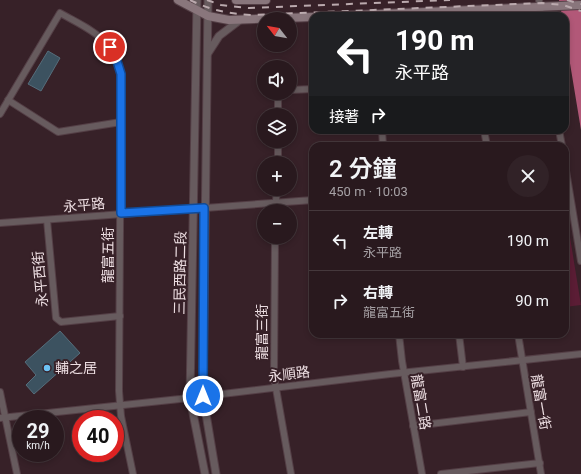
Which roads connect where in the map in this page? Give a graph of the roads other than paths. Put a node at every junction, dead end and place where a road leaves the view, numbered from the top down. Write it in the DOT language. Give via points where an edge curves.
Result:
graph roads {
  1 [pos="178,0"];
  2 [pos="197,0"];
  3 [pos="208,0"];
  4 [pos="241,0"];
  5 [pos="266,0"];
  6 [pos="540,3"];
  7 [pos="581,5"];
  8 [pos="197,11"];
  9 [pos="418,12"];
  10 [pos="208,16"];
  11 [pos="309,17"];
  12 [pos="240,20"];
  13 [pos="207,55"];
  14 [pos="309,89"];
  15 [pos="297,90"];
  16 [pos="8,100"];
  17 [pos="0,114"];
  18 [pos="121,122"];
  19 [pos="276,196"];
  20 [pos="569,198"];
  21 [pos="309,200"];
  22 [pos="276,203"];
  23 [pos="194,208"];
  24 [pos="204,208"];
  25 [pos="121,213"];
  26 [pos="47,220"];
  27 [pos="0,223"];
  28 [pos="275,244"];
  29 [pos="581,261"];
  30 [pos="120,316"];
  31 [pos="400,338"];
  32 [pos="459,338"];
  33 [pos="519,338"];
  34 [pos="581,354"];
  35 [pos="522,361"];
  36 [pos="463,367"];
  37 [pos="404,374"];
  38 [pos="277,388"];
  39 [pos="0,392"];
  40 [pos="203,396"];
  41 [pos="190,398"];
  42 [pos="121,406"];
  43 [pos="531,412"];
  44 [pos="3,418"];
  45 [pos="413,426"];
  46 [pos="540,463"];
  47 [pos="17,474"];
  48 [pos="133,474"];
  49 [pos="205,474"];
  50 [pos="216,474"];
  51 [pos="291,474"];
  52 [pos="422,474"];
  53 [pos="441,474"];
  54 [pos="541,474"];
  1 -- 8 [label="main road"];
  2 -- 8 [label="street, 三民西路二段"];
  3 -- 10 [label="street, 三民西路二段"];
  4 -- 5 [label="main road"];
  6 -- 7 [label="main road"];
  6 -- 9 [label="main road"];
  8 -- 10 [label="main road"];
  8 -- 23 [label="street, 三民西路二段"];
  10 -- 12 [label="main road"];
  10 -- 13 [label="street, 三民西路二段"];
  11 -- 12 [label="main road"];
  12 -- 13 [label="street" via="219,36"];
  13 -- 24 [label="street, 三民西路二段"];
  14 -- 15 [label="street"];
  16 -- 17 [label="street, 龍富五街"];
  16 -- 18 [label="street" via="58,132"];
  16 -- 18 [label="street, 龍富五街" via="60,12 98,35 110,47 121,74"];
  18 -- 25 [label="street, 龍富五街"];
  19 -- 22 [label="street"];
  20 -- 29 [label="street"];
  21 -- 22 [label="street, 永平路"];
  22 -- 24 [label="street, 永平路"];
  23 -- 24 [label="street, 永平路"];
  23 -- 25 [label="street, 永平路"];
  23 -- 41 [label="street, 三民西路二段"];
  24 -- 40 [label="street, 三民西路二段"];
  25 -- 26 [label="street, 永平路"];
  25 -- 30 [label="street, 龍富五街"];
  26 -- 27 [label="street, 永平路"];
  26 -- 30 [label="street, 永平西街" via="56,318 61,322"];
  28 -- 38 [label="street, 龍富三街" via="274,377"];
  30 -- 42 [label="street, 龍富五街"];
  31 -- 37 [label="street, 龍富二路"];
  32 -- 36 [label="street"];
  33 -- 35 [label="street, 龍富一街"];
  34 -- 35 [label="street, 永順路"];
  35 -- 36 [label="street, 永順路"];
  35 -- 43 [label="street, 龍富一街"];
  36 -- 37 [label="street, 永順路"];
  37 -- 38 [label="street, 永順路"];
  37 -- 45 [label="street, 龍富二路"];
  38 -- 40 [label="street, 永順路"];
  38 -- 51 [label="street, 龍富三街"];
  39 -- 44 [label="street"];
  40 -- 41 [label="street, 永順路"];
  40 -- 50 [label="street, 三民西路二段"];
  41 -- 42 [label="street, 永順路"];
  41 -- 49 [label="street, 三民西路二段"];
  42 -- 44 [label="street, 永順路"];
  42 -- 48 [label="street, 龍富五街"];
  43 -- 45 [label="street"];
  43 -- 46 [label="street, 龍富一街"];
  44 -- 47 [label="street"];
  45 -- 52 [label="street, 龍富二路"];
  46 -- 53 [label="street"];
  46 -- 54 [label="street, 龍富一街"];
}
